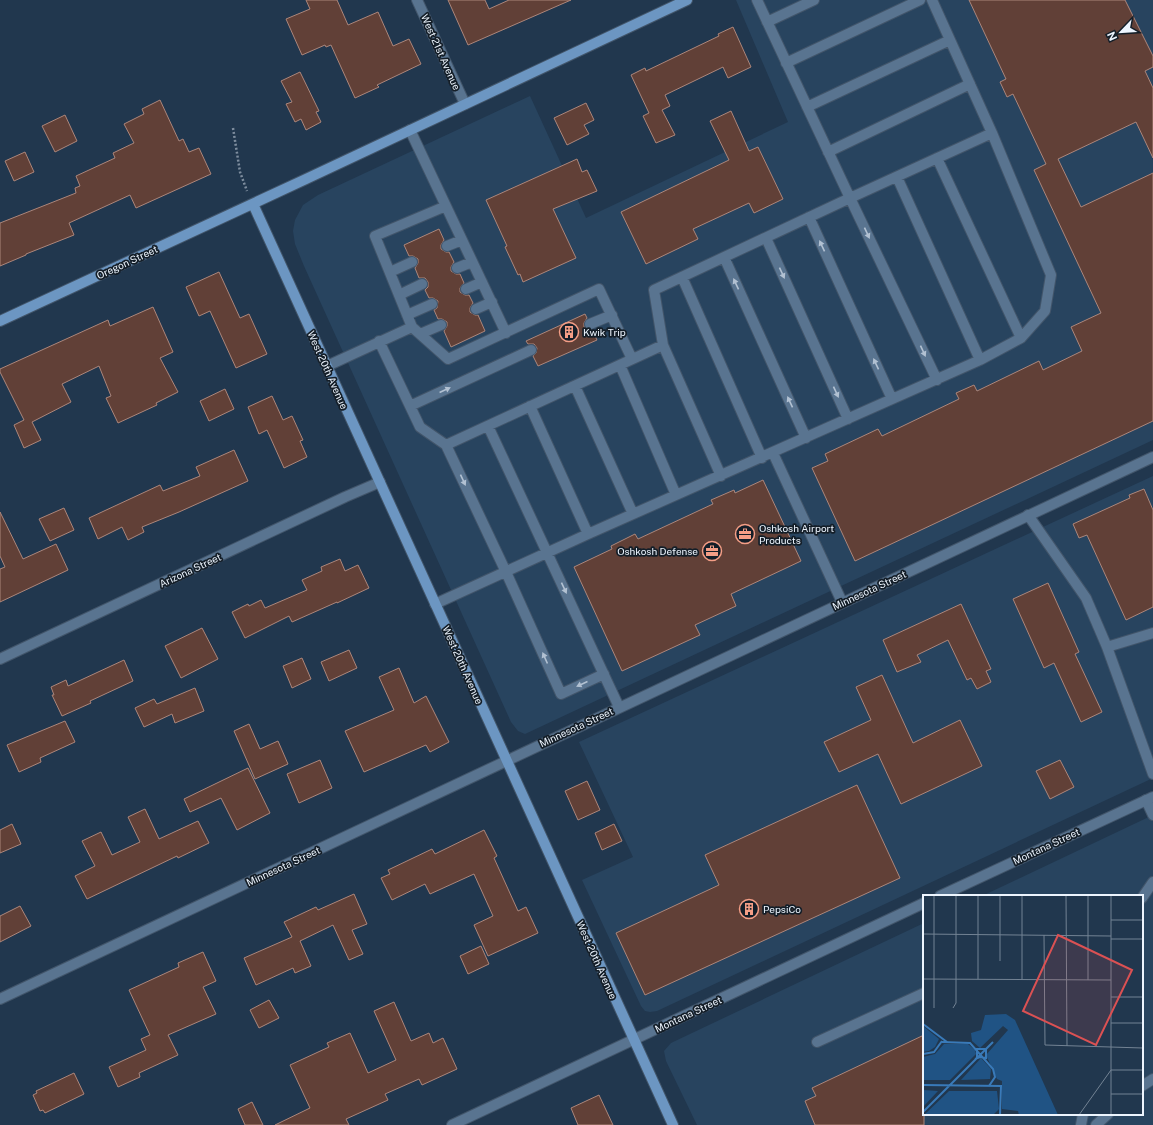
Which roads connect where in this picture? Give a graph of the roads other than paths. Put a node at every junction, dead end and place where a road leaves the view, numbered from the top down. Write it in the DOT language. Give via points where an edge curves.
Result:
graph roads {
  1 [pos="417,0"];
  2 [pos="687,0"];
  3 [pos="757,0"];
  4 [pos="814,0"];
  5 [pos="920,0"];
  6 [pos="932,0"];
  7 [pos="767,22"];
  8 [pos="950,40"];
  9 [pos="786,63"];
  10 [pos="970,84"];
  11 [pos="465,104"];
  12 [pos="807,107"];
  13 [pos="410,130"];
  14 [pos="992,133"];
  15 [pos="828,152"];
  16 [pos="937,158"];
  17 [pos="897,177"];
  18 [pos="850,198"];
  19 [pos="253,204"];
  20 [pos="446,206"];
  21 [pos="809,217"];
  22 [pos="766,238"];
  23 [pos="462,240"];
  24 [pos="447,246"];
  25 [pos="724,257"];
  26 [pos="412,262"];
  27 [pos="472,262"];
  28 [pos="457,268"];
  29 [pos="390,272"];
  30 [pos="682,277"];
  31 [pos="482,282"];
  32 [pos="422,284"];
  33 [pos="466,289"];
  34 [pos="399,295"];
  35 [pos="492,302"];
  36 [pos="432,304"];
  37 [pos="476,309"];
  38 [pos="612,314"];
  39 [pos="407,315"];
  40 [pos="0,321"];
  41 [pos="590,324"];
  42 [pos="441,325"];
  43 [pos="412,327"];
  44 [pos="506,333"];
  45 [pos="420,334"];
  46 [pos="1021,338"];
  47 [pos="379,341"];
  48 [pos="664,345"];
  49 [pos="531,350"];
  50 [pos="632,359"];
  51 [pos="980,360"];
  52 [pos="620,365"];
  53 [pos="327,366"];
  54 [pos="937,380"];
  55 [pos="575,386"];
  56 [pos="892,399"];
  57 [pos="410,406"];
  58 [pos="530,406"];
  59 [pos="848,419"];
  60 [pos="488,426"];
  61 [pos="806,438"];
  62 [pos="446,445"];
  63 [pos="773,453"];
  64 [pos="1153,457"];
  65 [pos="762,458"];
  66 [pos="721,476"];
  67 [pos="380,482"];
  68 [pos="676,495"];
  69 [pos="632,514"];
  70 [pos="1028,515"];
  71 [pos="588,534"];
  72 [pos="548,553"];
  73 [pos="506,572"];
  74 [pos="842,602"];
  75 [pos="435,604"];
  76 [pos="1153,634"];
  77 [pos="1107,647"];
  78 [pos="0,659"];
  79 [pos="604,674"];
  80 [pos="619,707"];
  81 [pos="506,760"];
  82 [pos="1153,774"];
  83 [pos="1150,798"];
  84 [pos="1153,815"];
  85 [pos="1153,882"];
  86 [pos="942,895"];
  87 [pos="1143,895"];
  88 [pos="923,903"];
  89 [pos="923,993"];
  90 [pos="0,999"];
  91 [pos="633,1039"];
  92 [pos="817,1042"];
  93 [pos="1153,1079"];
  94 [pos="1143,1085"];
  95 [pos="1083,1115"];
  96 [pos="1107,1115"];
  97 [pos="452,1125"];
  98 [pos="673,1125"];
  99 [pos="1081,1125"];
  100 [pos="1096,1125"];
  1 -- 11 [label="street, West 21st Avenue"];
  2 -- 11 [label="main road, Oregon Street"];
  3 -- 7 [label="street"];
  4 -- 7 [label="street"];
  5 -- 9 [label="street"];
  6 -- 8 [label="street"];
  7 -- 9 [label="street"];
  8 -- 10 [label="street"];
  8 -- 12 [label="street"];
  9 -- 12 [label="street"];
  10 -- 14 [label="street"];
  10 -- 15 [label="street"];
  11 -- 13 [label="main road, Oregon Street"];
  12 -- 15 [label="street"];
  13 -- 19 [label="main road, Oregon Street"];
  13 -- 20 [label="street"];
  14 -- 16 [label="street"];
  14 -- 46 [label="street" via="1052,275 1045,311"];
  15 -- 18 [label="street"];
  16 -- 17 [label="street"];
  16 -- 46 [label="street"];
  17 -- 18 [label="street"];
  17 -- 51 [label="street"];
  18 -- 21 [label="street"];
  18 -- 54 [label="street, one-way"];
  19 -- 40 [label="main road, Oregon Street"];
  19 -- 53 [label="main road, West 20th Avenue"];
  20 -- 23 [label="street"];
  20 -- 29 [label="street" via="376,236"];
  21 -- 22 [label="street"];
  56 -- 21 [label="street, one-way"];
  22 -- 25 [label="street"];
  22 -- 59 [label="street, one-way"];
  23 -- 24 [label="street"];
  23 -- 27 [label="street"];
  25 -- 30 [label="street"];
  61 -- 25 [label="street, one-way"];
  26 -- 29 [label="street"];
  27 -- 28 [label="street"];
  27 -- 31 [label="street"];
  29 -- 34 [label="street"];
  30 -- 48 [label="street" via="654,290"];
  30 -- 65 [label="street"];
  31 -- 33 [label="street"];
  31 -- 35 [label="street"];
  32 -- 34 [label="street"];
  34 -- 39 [label="street"];
  35 -- 37 [label="street"];
  35 -- 44 [label="street"];
  36 -- 39 [label="street"];
  38 -- 41 [label="street"];
  38 -- 44 [label="street" via="599,289"];
  38 -- 50 [label="street"];
  39 -- 43 [label="street"];
  42 -- 45 [label="street"];
  43 -- 45 [label="street"];
  43 -- 47 [label="street"];
  44 -- 45 [label="street" via="448,359"];
  46 -- 51 [label="street"];
  47 -- 53 [label="street"];
  47 -- 57 [label="street"];
  48 -- 50 [label="street"];
  48 -- 66 [label="street"];
  57 -- 49 [label="street, one-way"];
  50 -- 52 [label="street"];
  51 -- 54 [label="street"];
  52 -- 55 [label="street"];
  52 -- 68 [label="street"];
  53 -- 67 [label="main road, West 20th Avenue"];
  54 -- 56 [label="street"];
  55 -- 58 [label="street"];
  55 -- 69 [label="street"];
  56 -- 59 [label="street"];
  57 -- 62 [label="street" via="420,427"];
  58 -- 60 [label="street"];
  58 -- 71 [label="street"];
  59 -- 61 [label="street"];
  60 -- 62 [label="street"];
  60 -- 72 [label="street"];
  61 -- 63 [label="street"];
  62 -- 73 [label="street, one-way"];
  63 -- 65 [label="street"];
  63 -- 74 [label="street"];
  64 -- 70 [label="street, Minnesota Street"];
  65 -- 66 [label="street"];
  66 -- 68 [label="street"];
  67 -- 75 [label="main road, West 20th Avenue"];
  67 -- 78 [label="street, Arizona Street"];
  68 -- 69 [label="street"];
  69 -- 71 [label="street"];
  70 -- 74 [label="street, Minnesota Street"];
  70 -- 77 [label="street" via="1086,598"];
  71 -- 72 [label="street"];
  72 -- 73 [label="street"];
  72 -- 79 [label="street, one-way"];
  73 -- 75 [label="street"];
  79 -- 73 [label="street, one-way" via="561,694"];
  74 -- 80 [label="street, Minnesota Street"];
  75 -- 81 [label="main road, West 20th Avenue"];
  76 -- 77 [label="street"];
  77 -- 82 [label="street"];
  79 -- 80 [label="street"];
  80 -- 81 [label="street, Minnesota Street"];
  81 -- 90 [label="street, Minnesota Street"];
  81 -- 91 [label="main road, West 20th Avenue"];
  83 -- 84 [label="street"];
  83 -- 86 [label="street, Montana Street"];
  85 -- 87 [label="street"];
  88 -- 91 [label="street, Montana Street"];
  89 -- 92 [label="street"];
  91 -- 97 [label="street, Montana Street"];
  91 -- 98 [label="main road, West 20th Avenue"];
  93 -- 94 [label="street"];
  95 -- 99 [label="street"];
  96 -- 100 [label="street"];
}
